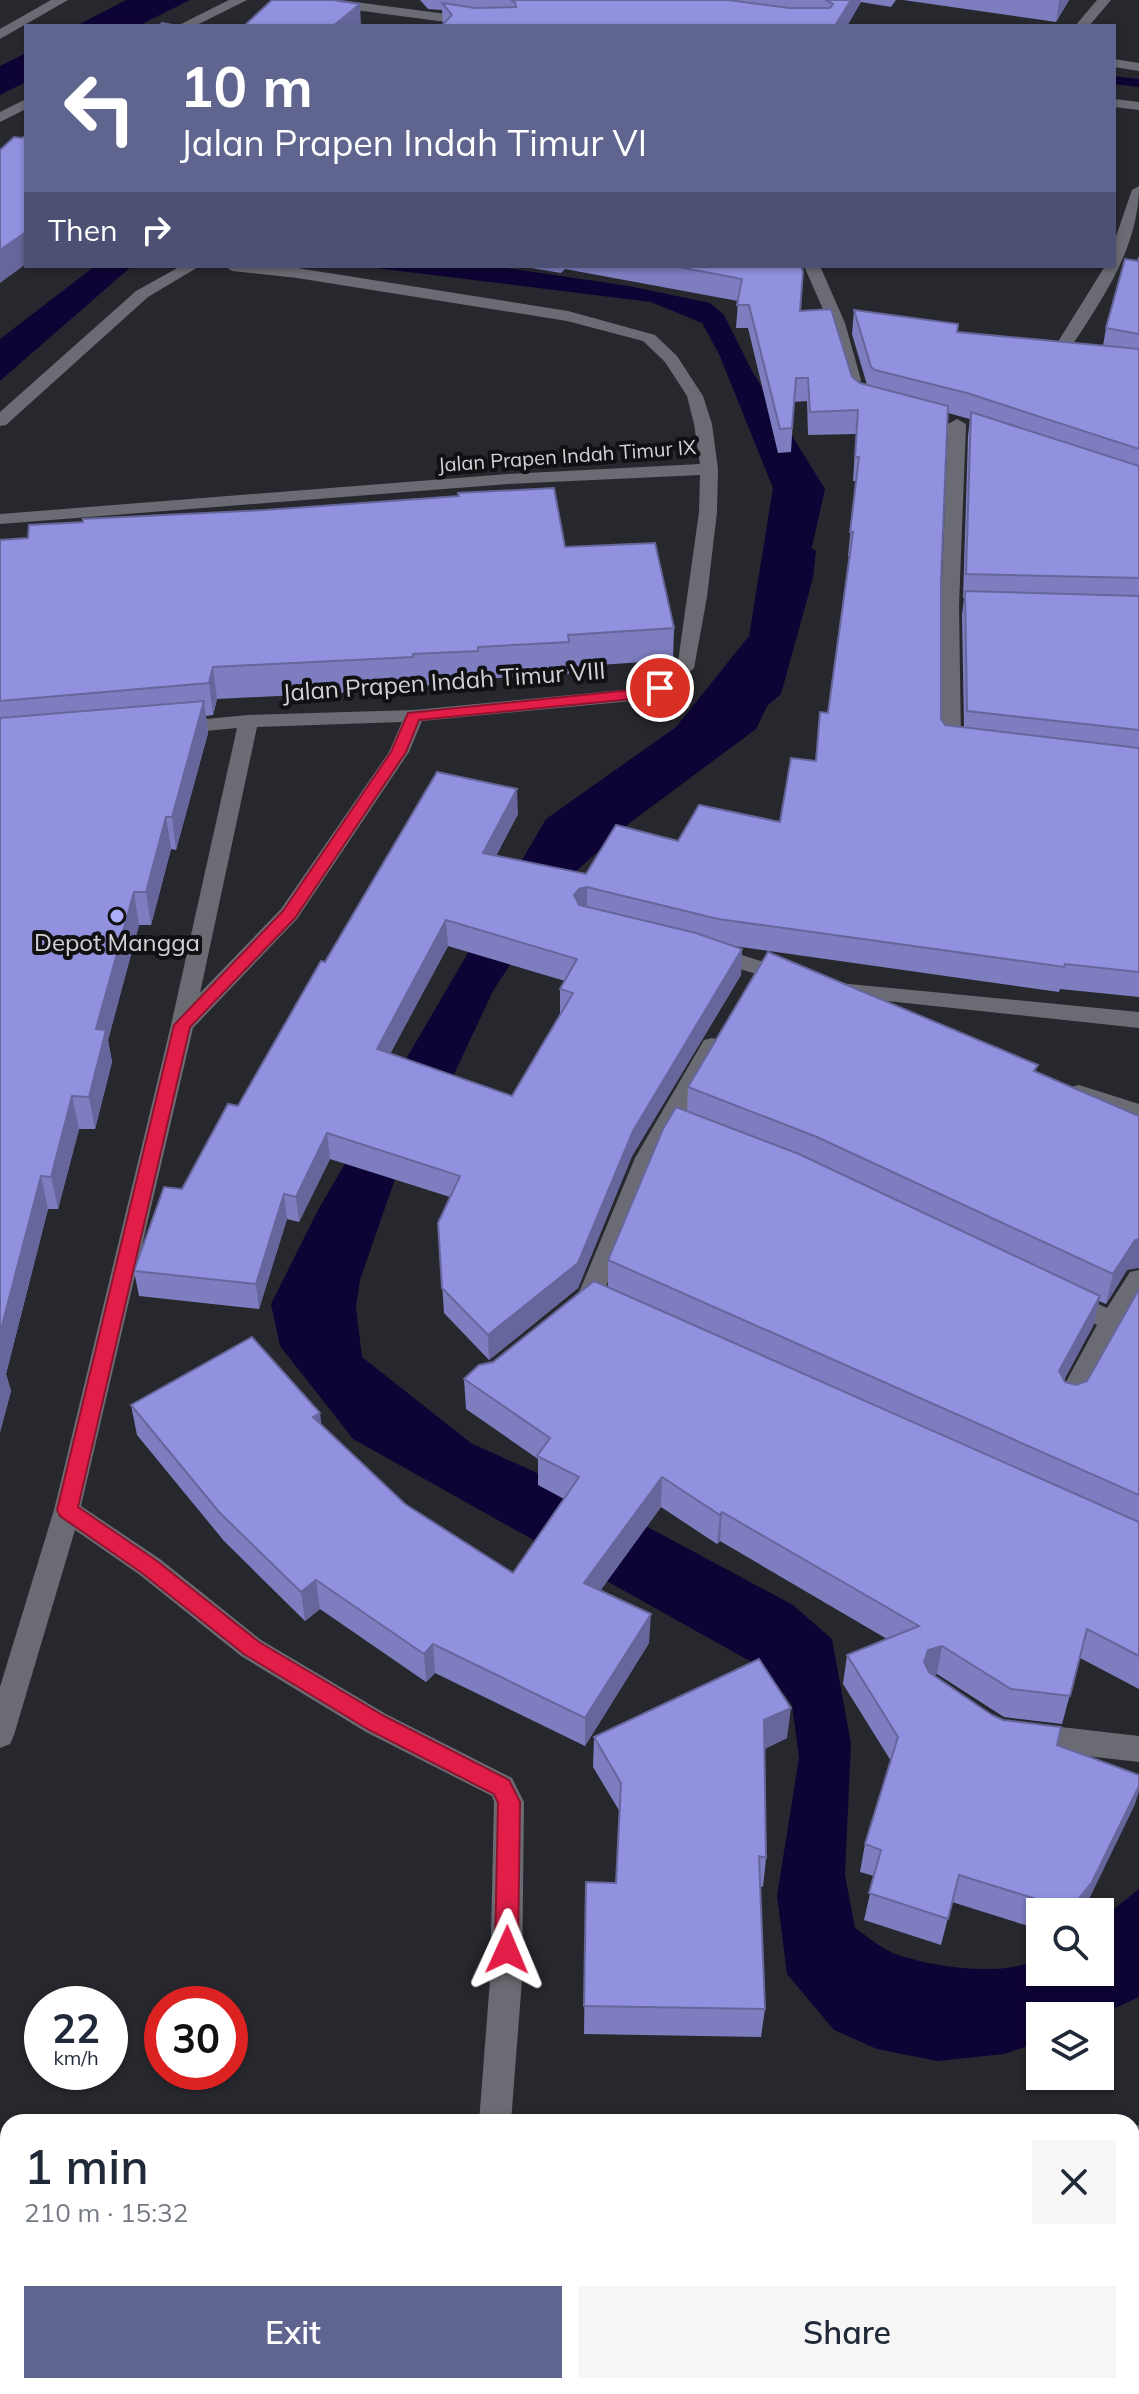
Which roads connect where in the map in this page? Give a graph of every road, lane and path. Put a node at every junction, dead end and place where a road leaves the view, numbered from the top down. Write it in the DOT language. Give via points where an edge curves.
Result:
graph roads {
  1 [pos="61,0"];
  2 [pos="240,0"];
  3 [pos="310,0"];
  4 [pos="1104,0"];
  5 [pos="188,24"];
  6 [pos="492,24"];
  7 [pos="1084,24"];
  8 [pos="0,35"];
  9 [pos="1116,63"];
  10 [pos="1139,67"];
  11 [pos="1116,103"];
  12 [pos="24,104"];
  13 [pos="1139,106"];
  14 [pos="0,118"];
  15 [pos="1139,190"];
  16 [pos="1117,266"];
  17 [pos="188,268"];
  18 [pos="251,268"];
  19 [pos="813,268"];
  20 [pos="1116,268"];
  21 [pos="1058,353"];
  22 [pos="858,394"];
  23 [pos="0,421"];
  24 [pos="957,424"];
  25 [pos="709,469"];
  26 [pos="0,519"];
  27 [pos="414,716"];
  28 [pos="248,721"];
  29 [pos="155,729"];
  30 [pos="985,749"];
  31 [pos="688,946"];
  32 [pos="846,992"];
  33 [pos="1139,1020"];
  34 [pos="728,1021"];
  35 [pos="898,1021"];
  36 [pos="182,1025"];
  37 [pos="1051,1083"];
  38 [pos="1139,1113"];
  39 [pos="667,1122"];
  40 [pos="694,1132"];
  41 [pos="1139,1279"];
  42 [pos="1042,1288"];
  43 [pos="590,1296"];
  44 [pos="620,1309"];
  45 [pos="1112,1321"];
  46 [pos="554,1325"];
  47 [pos="1068,1402"];
  48 [pos="67,1510"];
  49 [pos="997,1732"];
  50 [pos="0,1735"];
  51 [pos="1139,1749"];
  52 [pos="496,2114"];
  1 -- 8 [label="street"];
  2 -- 5 [label="street"];
  3 -- 6 [label="street"];
  4 -- 7 [label="street"];
  9 -- 10 [label="street"];
  11 -- 13 [label="street"];
  12 -- 14 [label="street"];
  15 -- 16 [label="street"];
  17 -- 23 [label="street" via="142,294"];
  18 -- 25 [label="street, Jalan Prapen Indah Timur IX" via="568,316 649,338 671,359 695,396"];
  19 -- 22 [label="street" via="845,324"];
  20 -- 21 [label="street"];
  24 -- 30 [label="street" via="958,606 951,742"];
  25 -- 26 [label="street, Jalan Prapen Indah Timur IX" via="508,479"];
  25 -- 27 [label="street, Jalan Prapen Indah Timur VIII" via="698,597 687,664 675,677 660,688 632,695"];
  27 -- 28 [label="street, Jalan Prapen Indah Timur VIII"];
  27 -- 36 [label="street" via="399,752 289,914"];
  28 -- 29 [label="street, Jalan Prapen Indah Timur VIII"];
  28 -- 36 [label="street"];
  31 -- 32 [label="street" via="755,976"];
  32 -- 33 [label="street"];
  32 -- 35 [label="street"];
  34 -- 39 [label="street"];
  36 -- 48 [label="street"];
  37 -- 38 [label="street"];
  39 -- 40 [label="street"];
  39 -- 43 [label="street"];
  41 -- 45 [label="street"];
  42 -- 45 [label="street"];
  43 -- 44 [label="street"];
  43 -- 46 [label="street"];
  45 -- 47 [label="street"];
  48 -- 50 [label="street"];
  48 -- 52 [label="street" via="150,1567 251,1648 376,1723 489,1779 507,1794 506,1980"];
  49 -- 51 [label="street"];
}
